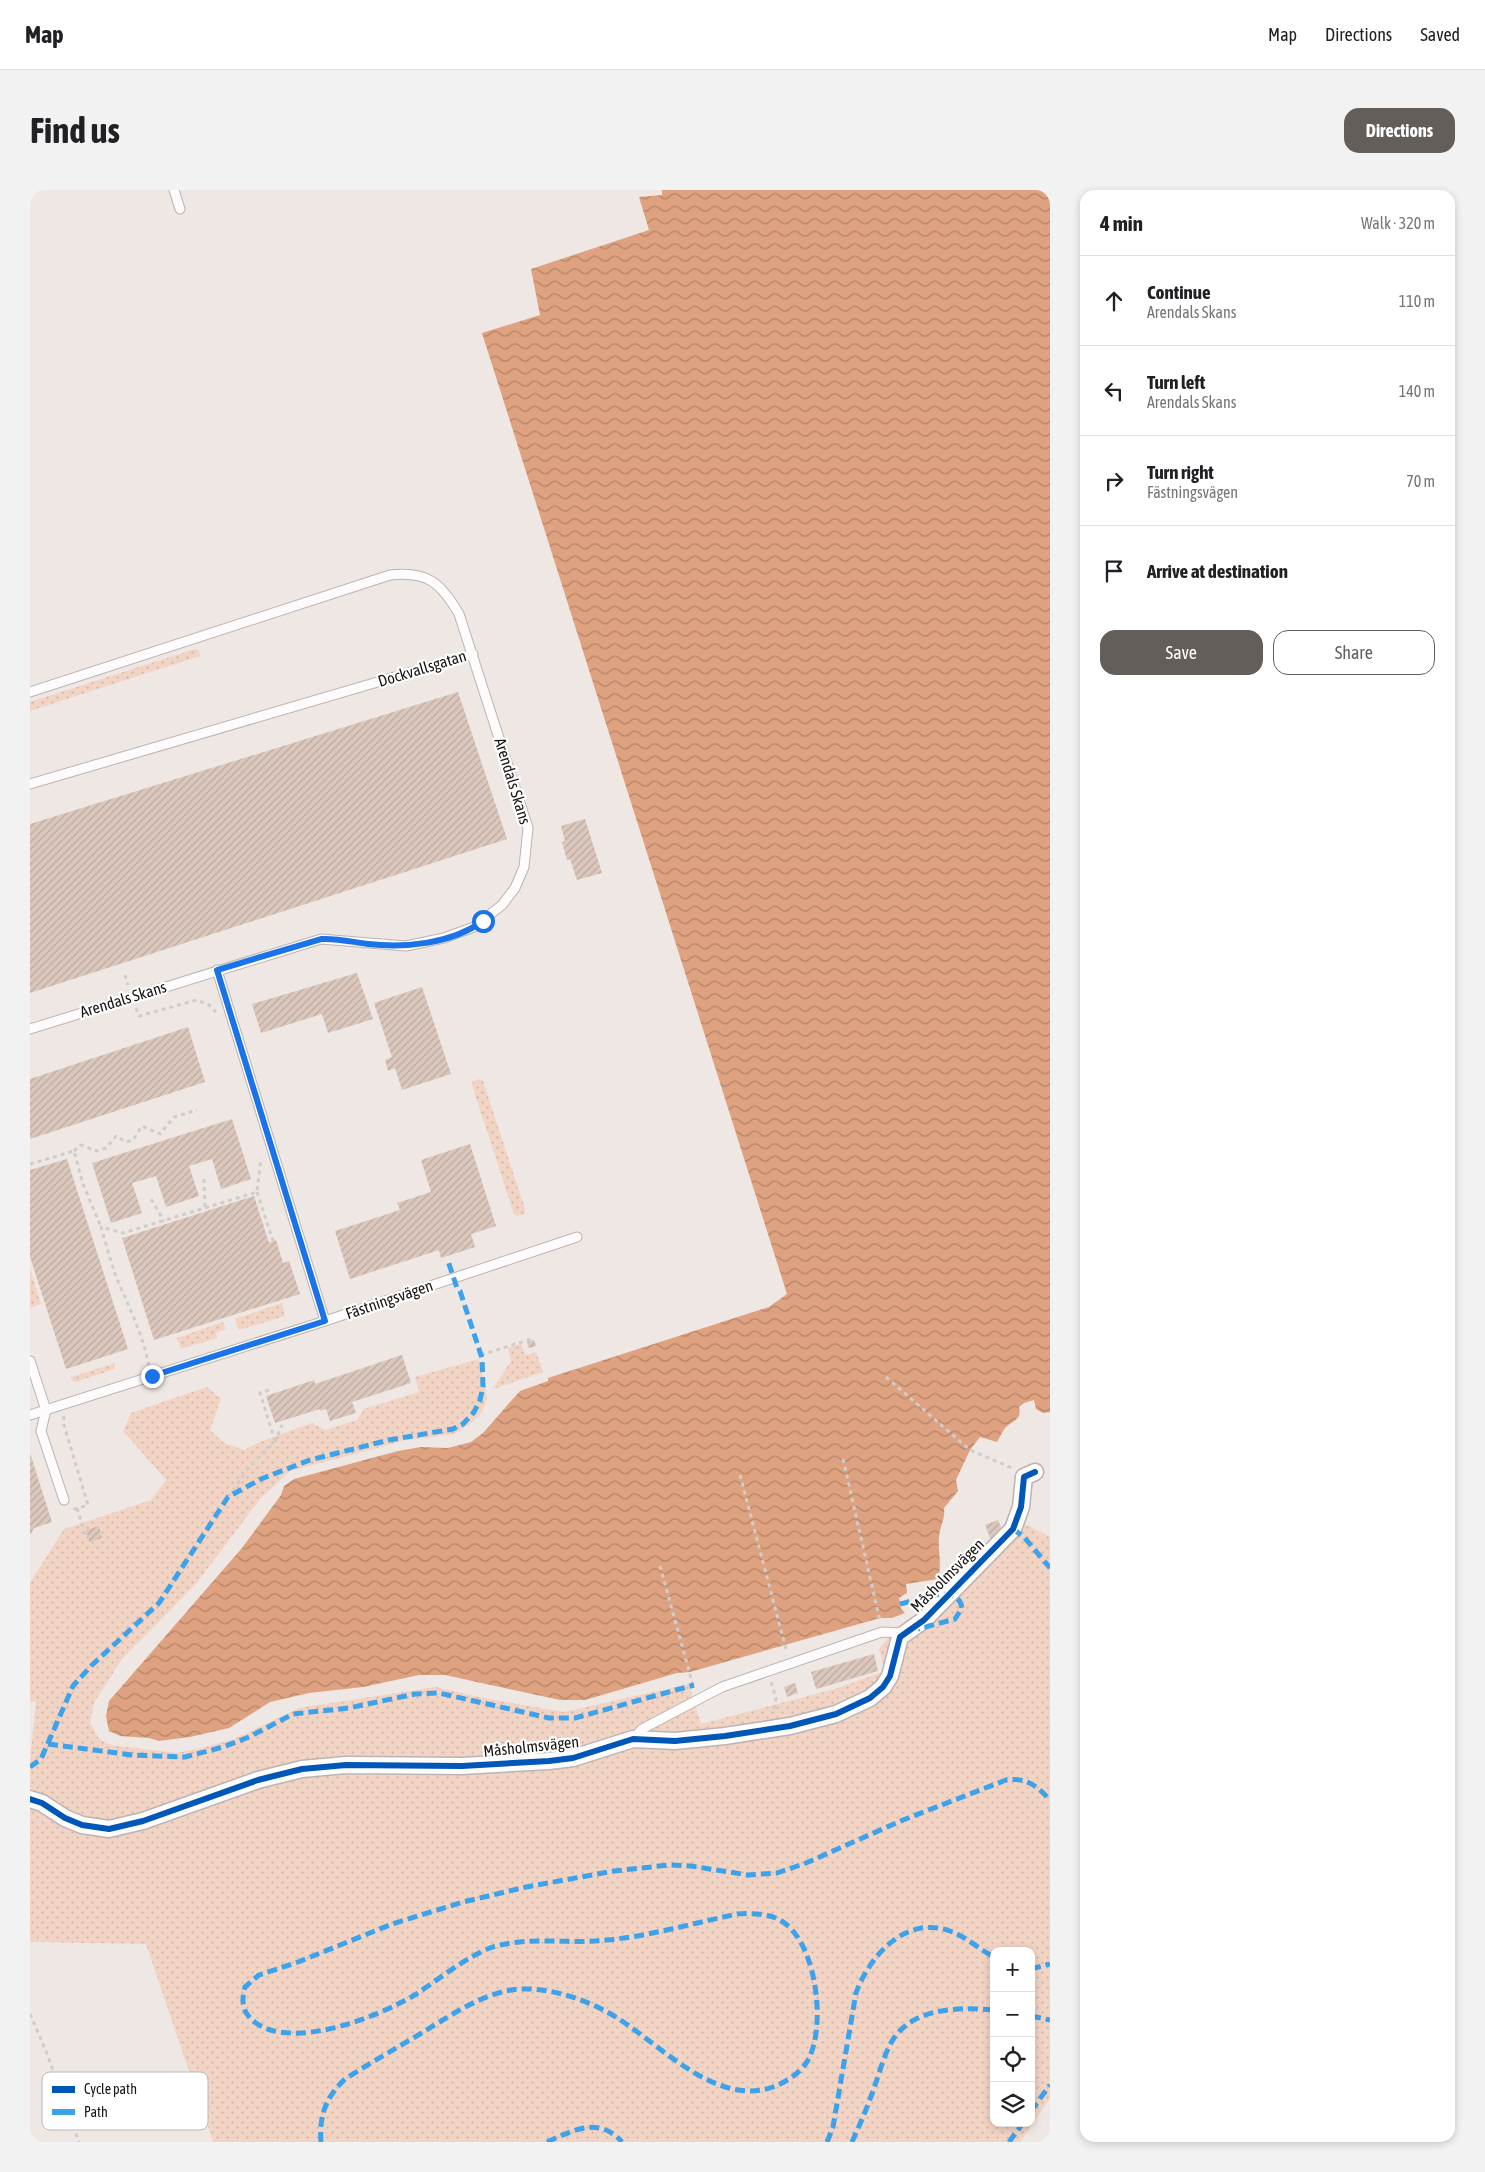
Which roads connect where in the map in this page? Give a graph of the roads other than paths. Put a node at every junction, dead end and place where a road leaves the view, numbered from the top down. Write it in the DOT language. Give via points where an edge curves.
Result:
graph roads {
  1 [pos="174,190"];
  2 [pos="180,209"];
  3 [pos="473,654"];
  4 [pos="30,692"];
  5 [pos="30,784"];
  6 [pos="217,970"];
  7 [pos="30,1029"];
  8 [pos="577,1237"];
  9 [pos="325,1321"];
  10 [pos="30,1361"];
  11 [pos="46,1410"];
  12 [pos="30,1415"];
  13 [pos="1030,1474"];
  14 [pos="64,1500"];
  15 [pos="903,1633"];
  16 [pos="633,1739"];
  17 [pos="30,1800"];
  1 -- 2 [label="lane"];
  3 -- 4 [label="lane, Dockvallsgatan" via="459,614 447,594 427,578 409,573 390,575"];
  3 -- 5 [label="lane, Dockvallsgatan"];
  3 -- 6 [label="lane, Arendals Skans" via="528,828 524,866 509,897 474,927 420,944 393,946 321,939"];
  6 -- 7 [label="lane, Arendals Skans"];
  6 -- 9 [label="lane"];
  8 -- 9 [label="lane, Fästningsvägen"];
  9 -- 11 [label="lane, Fästningsvägen"];
  10 -- 11 [label="lane"];
  11 -- 12 [label="lane, Fästningsvägen"];
  11 -- 14 [label="lane" via="41,1431"];
  13 -- 15 [label="street, Måsholmsvägen" via="1012,1529 924,1620"];
  15 -- 16 [label="lane" via="882,1632 722,1687 642,1729"];
  15 -- 16 [label="street, Måsholmsvägen" via="890,1676 883,1687 870,1698 836,1714 815,1721 726,1736 675,1741"];
  16 -- 17 [label="street, Måsholmsvägen" via="573,1758 549,1761 462,1766 346,1765 302,1769 258,1780 143,1821 109,1829 82,1825"];
}
